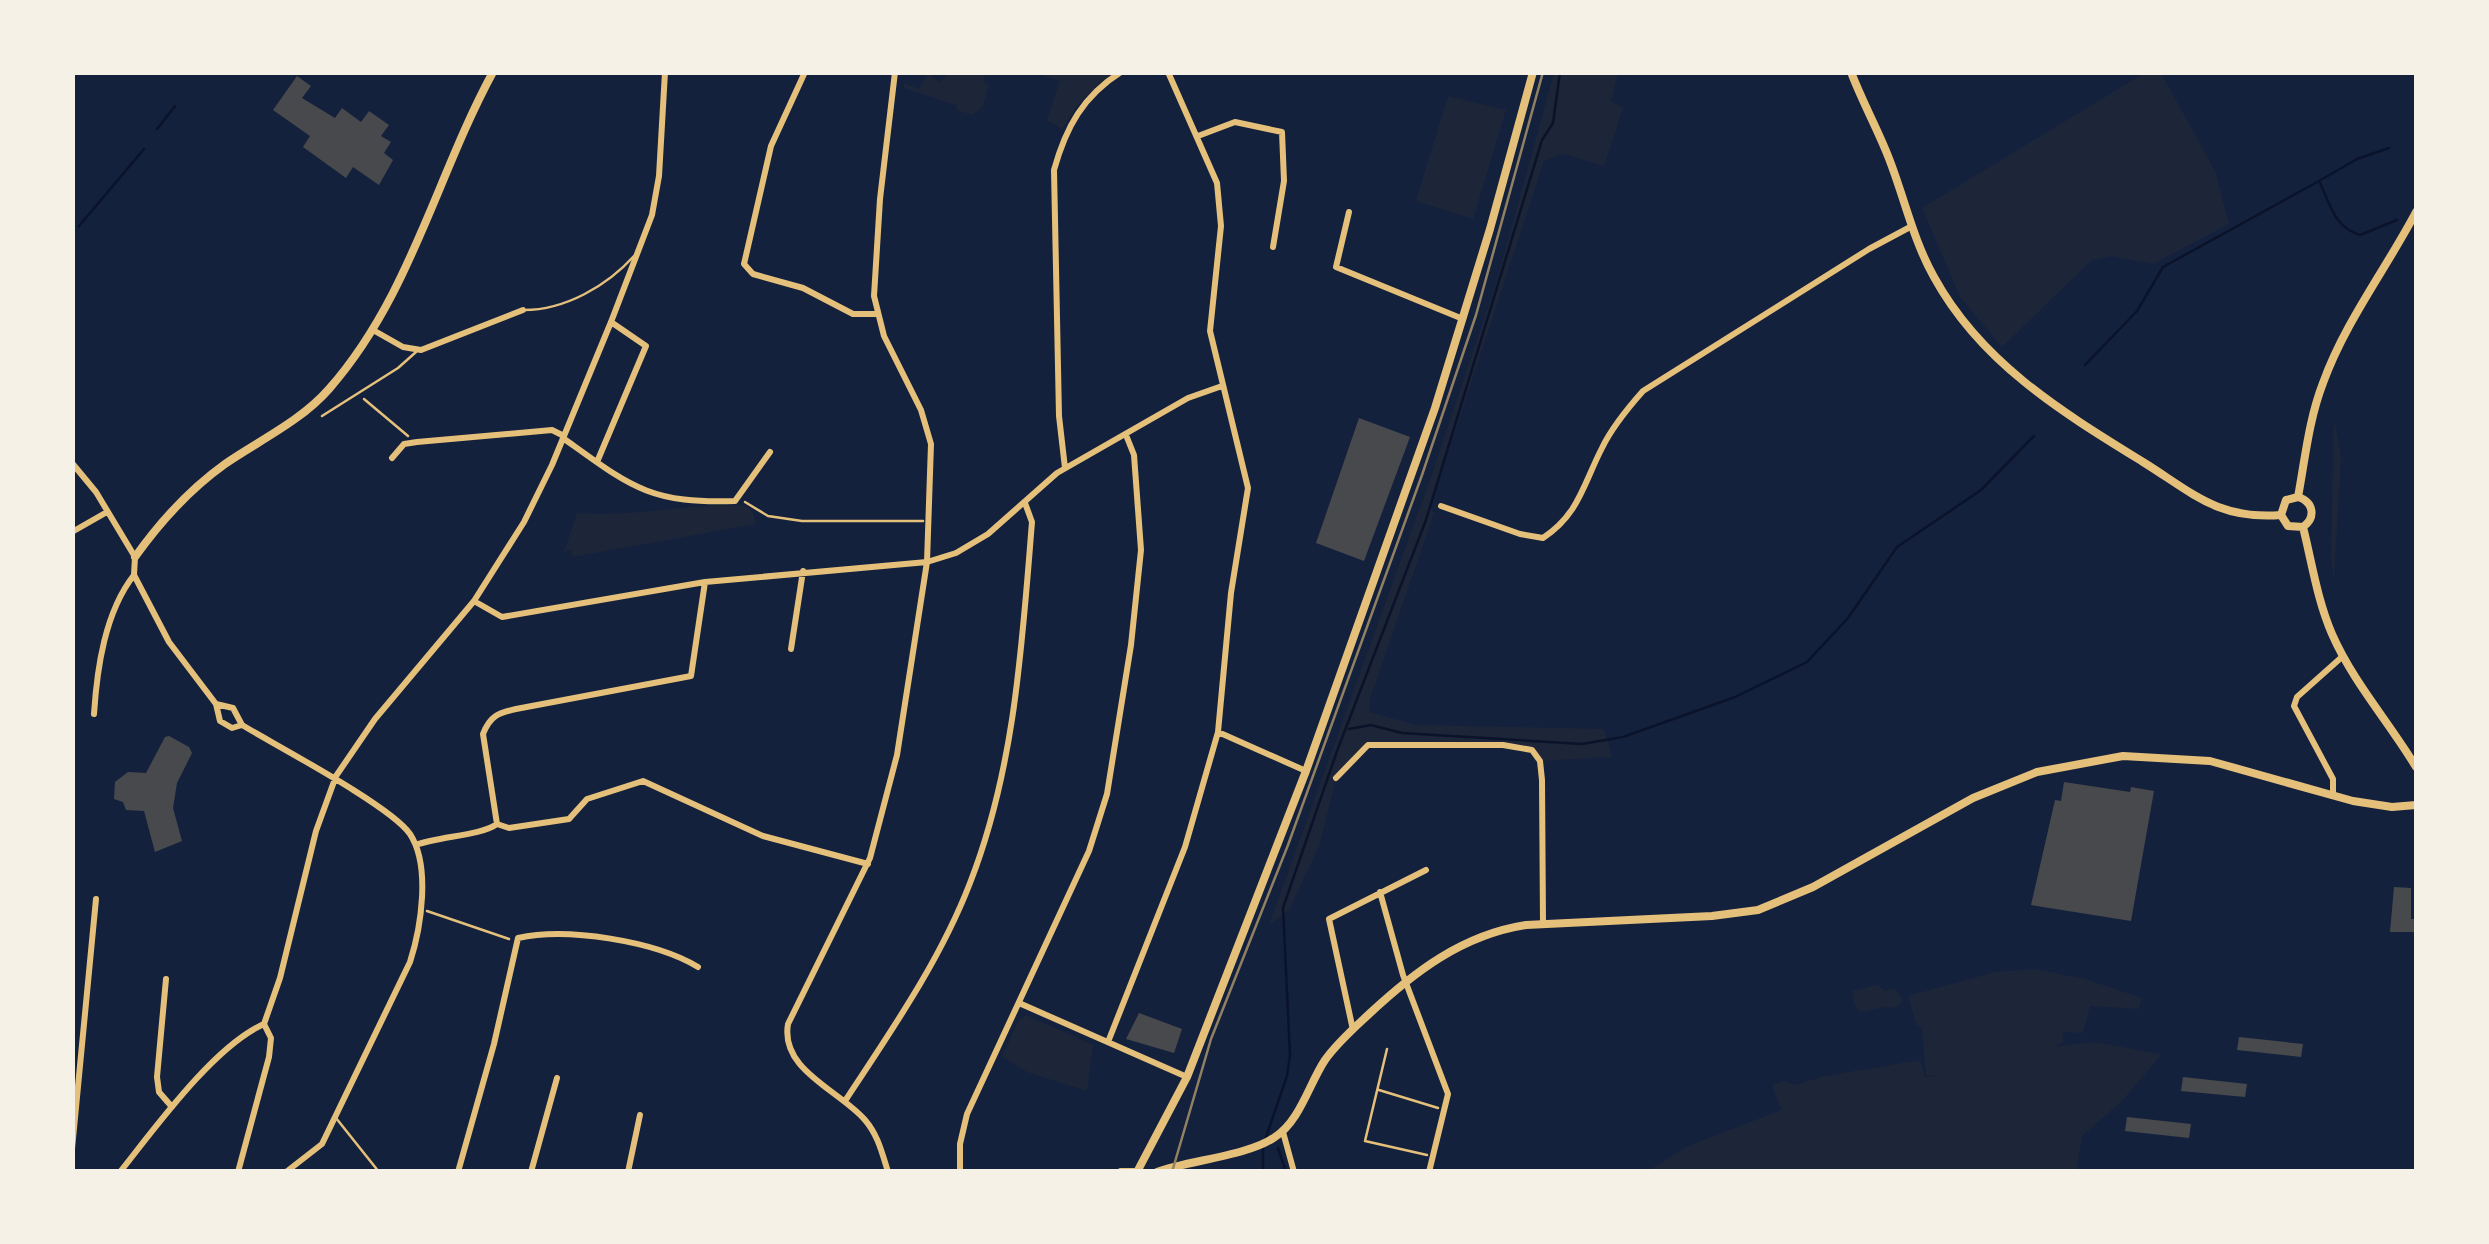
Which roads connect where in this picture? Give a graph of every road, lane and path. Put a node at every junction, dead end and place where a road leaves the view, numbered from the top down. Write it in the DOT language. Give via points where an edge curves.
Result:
graph roads {
  1 [pos="493,72"];
  2 [pos="665,72"];
  3 [pos="805,72"];
  4 [pos="895,72"];
  5 [pos="1121,72"];
  6 [pos="1168,72"];
  7 [pos="1533,72"];
  8 [pos="1851,72"];
  9 [pos="1197,136"];
  10 [pos="1349,212"];
  11 [pos="2416,212"];
  12 [pos="1913,226"];
  13 [pos="642,247"];
  14 [pos="1273,247"];
  15 [pos="523,310"];
  16 [pos="877,314"];
  17 [pos="1463,319"];
  18 [pos="612,322"];
  19 [pos="372,330"];
  20 [pos="417,350"];
  21 [pos="1222,386"];
  22 [pos="356,392"];
  23 [pos="322,416"];
  24 [pos="1126,435"];
  25 [pos="564,437"];
  26 [pos="417,442"];
  27 [pos="770,452"];
  28 [pos="392,458"];
  29 [pos="596,462"];
  30 [pos="72,464"];
  31 [pos="1065,468"];
  32 [pos="2298,497"];
  33 [pos="734,501"];
  34 [pos="1026,502"];
  35 [pos="1441,506"];
  36 [pos="107,512"];
  37 [pos="2280,515"];
  38 [pos="929,521"];
  39 [pos="2302,527"];
  40 [pos="72,532"];
  41 [pos="136,557"];
  42 [pos="927,562"];
  43 [pos="803,571"];
  44 [pos="134,575"];
  45 [pos="704,582"];
  46 [pos="474,601"];
  47 [pos="791,649"];
  48 [pos="2343,656"];
  49 [pos="216,704"];
  50 [pos="94,714"];
  51 [pos="242,726"];
  52 [pos="1218,732"];
  53 [pos="2416,767"];
  54 [pos="1306,771"];
  55 [pos="1336,778"];
  56 [pos="334,780"];
  57 [pos="2333,794"];
  58 [pos="2416,804"];
  59 [pos="497,824"];
  60 [pos="416,845"];
  61 [pos="868,864"];
  62 [pos="1426,870"];
  63 [pos="1380,892"];
  64 [pos="96,899"];
  65 [pos="421,910"];
  66 [pos="1543,924"];
  67 [pos="515,941"];
  68 [pos="698,967"];
  69 [pos="166,979"];
  70 [pos="1405,981"];
  71 [pos="1019,1003"];
  72 [pos="264,1024"];
  73 [pos="1353,1030"];
  74 [pos="1108,1042"];
  75 [pos="1387,1049"];
  76 [pos="557,1078"];
  77 [pos="1187,1078"];
  78 [pos="1378,1089"];
  79 [pos="846,1101"];
  80 [pos="172,1107"];
  81 [pos="1444,1110"];
  82 [pos="640,1115"];
  83 [pos="336,1117"];
  84 [pos="1279,1134"];
  85 [pos="1400,1140"];
  86 [pos="72,1149"];
  87 [pos="1398,1149"];
  88 [pos="1433,1156"];
  89 [pos="120,1172"];
  90 [pos="238,1172"];
  91 [pos="286,1172"];
  92 [pos="378,1172"];
  93 [pos="458,1172"];
  94 [pos="530,1172"];
  95 [pos="628,1172"];
  96 [pos="888,1172"];
  97 [pos="960,1172"];
  98 [pos="1121,1172"];
  99 [pos="1135,1172"];
  100 [pos="1157,1172"];
  101 [pos="1294,1172"];
  102 [pos="1429,1172"];
  1 -- 19 [label="main road" via="406,272"];
  2 -- 13 [label="street" via="657,192"];
  3 -- 16 [label="street" via="771,146 744,264 753,274 802,288 853,314"];
  4 -- 16 [label="street" via="874,266"];
  5 -- 31 [label="street" via="1070,122 1054,170"];
  6 -- 9 [label="street"];
  7 -- 17 [label="main road"];
  8 -- 12 [label="main road"];
  9 -- 14 [label="street" via="1235,122 1282,132 1284,181"];
  9 -- 21 [label="street" via="1221,210 1209,323"];
  10 -- 17 [label="street" via="1336,267"];
  11 -- 32 [label="main road" via="2323,381"];
  12 -- 35 [label="street" via="1643,391 1610,433 1565,523 1543,538"];
  12 -- 37 [label="main road" via="1955,309 2034,392 2219,508"];
  13 -- 15 [label="lane" via="606,283"];
  13 -- 18 [label="street"];
  15 -- 20 [label="street"];
  16 -- 38 [label="street" via="929,431"];
  17 -- 54 [label="main road"];
  18 -- 25 [label="street"];
  18 -- 29 [label="street" via="646,346"];
  19 -- 20 [label="street"];
  19 -- 41 [label="main road" via="321,398 210,476"];
  20 -- 22 [label="lane"];
  21 -- 24 [label="street"];
  21 -- 52 [label="street" via="1248,488"];
  22 -- 23 [label="lane"];
  22 -- 26 [label="path"];
  24 -- 31 [label="street"];
  24 -- 71 [label="street" via="1134,455 1141,550 1107,794 1089,851"];
  25 -- 26 [label="street" via="552,430"];
  25 -- 29 [label="street"];
  25 -- 46 [label="street" via="524,522"];
  26 -- 28 [label="street" via="404,444"];
  27 -- 33 [label="street"];
  29 -- 33 [label="street" via="625,483 673,500"];
  30 -- 36 [label="street"];
  31 -- 34 [label="street"];
  32 -- 37 [label="main road" via="2284,503"];
  32 -- 39 [label="main road" via="2312,510"];
  33 -- 38 [label="path" via="802,521"];
  34 -- 42 [label="street" via="988,534"];
  34 -- 79 [label="street" via="1032,522 1022,654 990,824 936,956"];
  36 -- 40 [label="street"];
  36 -- 41 [label="street"];
  37 -- 39 [label="main road" via="2288,526"];
  38 -- 42 [label="street"];
  39 -- 48 [label="main road" via="2319,597"];
  41 -- 44 [label="street"];
  42 -- 43 [label="street"];
  42 -- 61 [label="street" via="897,756"];
  43 -- 45 [label="street"];
  43 -- 47 [label="street"];
  44 -- 49 [label="street" via="169,642"];
  44 -- 50 [label="street" via="109,626"];
  45 -- 46 [label="street" via="502,617"];
  45 -- 59 [label="street" via="691,676 516,709 487,723 483,734"];
  46 -- 56 [label="street"];
  48 -- 53 [label="main road"];
  48 -- 57 [label="street" via="2294,706 2333,779"];
  49 -- 51 [label="street" via="237,712"];
  49 -- 51 [label="street" via="222,724"];
  51 -- 56 [label="street"];
  52 -- 54 [label="street"];
  52 -- 74 [label="street" via="1185,847"];
  54 -- 77 [label="main road"];
  55 -- 66 [label="street" via="1368,745 1532,750 1542,780"];
  56 -- 60 [label="street" via="396,819"];
  56 -- 72 [label="street"];
  57 -- 58 [label="main road" via="2392,808"];
  57 -- 66 [label="main road" via="2210,761 2124,756 2037,772 1973,798 1813,887 1758,910"];
  59 -- 60 [label="street"];
  59 -- 61 [label="street" via="569,819 587,798 644,780 762,836"];
  60 -- 65 [label="street"];
  61 -- 79 [label="street" via="786,1030 791,1056"];
  62 -- 63 [label="street"];
  63 -- 70 [label="street"];
  63 -- 73 [label="street" via="1327,924"];
  64 -- 86 [label="street"];
  65 -- 67 [label="path"];
  65 -- 83 [label="street" via="404,976"];
  66 -- 70 [label="main road" via="1465,943"];
  67 -- 68 [label="street" via="598,936"];
  67 -- 93 [label="street"];
  69 -- 80 [label="street" via="156,1077"];
  70 -- 73 [label="main road"];
  70 -- 81 [label="street" via="1448,1094"];
  71 -- 74 [label="street"];
  71 -- 97 [label="street" via="967,1114"];
  72 -- 80 [label="street" via="239,1037"];
  72 -- 90 [label="street" via="271,1038 268,1057"];
  73 -- 84 [label="main road" via="1324,1060"];
  74 -- 77 [label="street"];
  75 -- 78 [label="path"];
  76 -- 94 [label="street"];
  77 -- 99 [label="main road"];
  78 -- 81 [label="path"];
  78 -- 87 [label="path" via="1365,1141"];
  79 -- 96 [label="street" via="872,1130"];
  80 -- 89 [label="street"];
  81 -- 88 [label="street"];
  82 -- 95 [label="street"];
  83 -- 91 [label="street" via="318,1148"];
  83 -- 92 [label="lane"];
  84 -- 100 [label="main road"];
  84 -- 101 [label="street"];
  85 -- 87 [label="path"];
  87 -- 88 [label="path"];
  88 -- 102 [label="street"];
  98 -- 99 [label="main road"];
}
